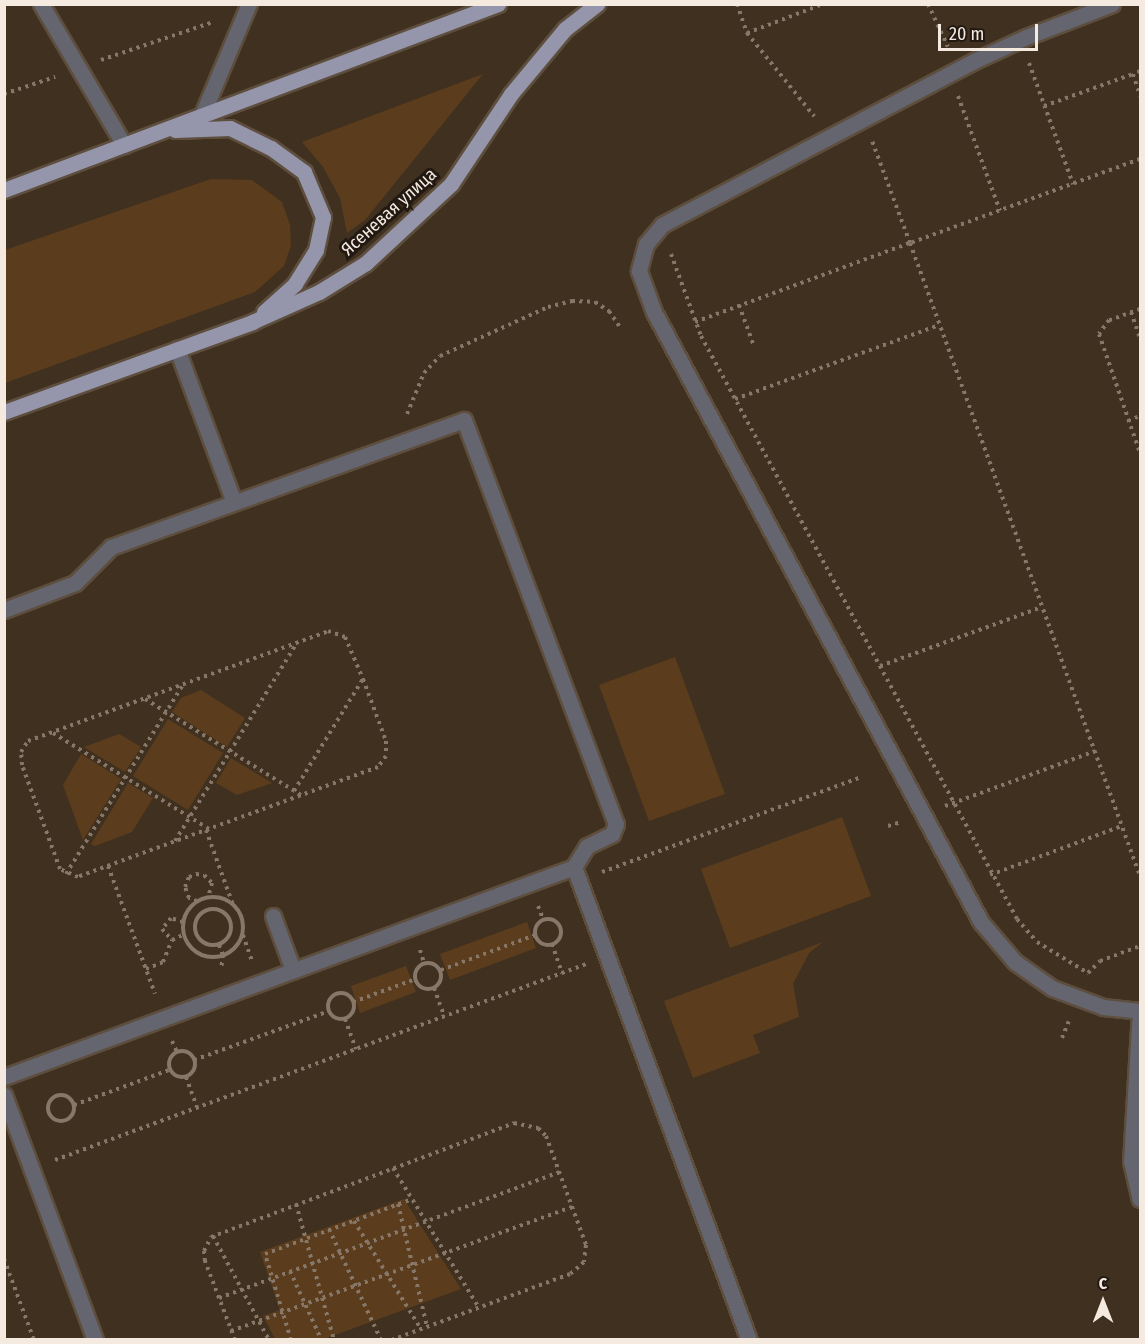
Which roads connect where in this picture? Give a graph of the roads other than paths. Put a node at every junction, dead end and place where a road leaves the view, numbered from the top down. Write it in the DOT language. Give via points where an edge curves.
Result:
graph roads {
  1 [pos="41,4"];
  2 [pos="498,4"];
  3 [pos="597,4"];
  4 [pos="1112,4"];
  5 [pos="248,7"];
  6 [pos="202,115"];
  7 [pos="164,130"];
  8 [pos="124,145"];
  9 [pos="4,190"];
  10 [pos="252,321"];
  11 [pos="177,349"];
  12 [pos="4,412"];
  13 [pos="234,502"];
  14 [pos="4,610"];
  15 [pos="577,873"];
  16 [pos="273,916"];
  17 [pos="293,970"];
  18 [pos="1140,1011"];
  19 [pos="4,1077"];
  20 [pos="4,1095"];
  21 [pos="1140,1199"];
  22 [pos="95,1340"];
  23 [pos="749,1340"];
  1 -- 8 [label="lane"];
  2 -- 6 [label="main road"];
  3 -- 10 [label="main road, Ясеневая улица" via="565,29 517,86 451,184 366,263 319,292"];
  4 -- 18 [label="lane" via="1020,39 662,225 642,252 639,280 996,944 1034,976 1078,1000"];
  5 -- 6 [label="lane"];
  6 -- 7 [label="main road"];
  7 -- 8 [label="main road"];
  7 -- 10 [label="main road" via="230,128 271,148 304,172 323,217 316,250 295,284"];
  8 -- 9 [label="main road"];
  10 -- 11 [label="main road, Ясеневая улица"];
  11 -- 12 [label="main road, Ясеневая улица"];
  11 -- 13 [label="lane"];
  13 -- 14 [label="lane" via="111,547 75,583"];
  13 -- 15 [label="lane" via="458,419 469,426 616,824 612,834 587,846"];
  15 -- 17 [label="lane"];
  15 -- 23 [label="lane"];
  16 -- 17 [label="lane"];
  17 -- 19 [label="lane"];
  18 -- 21 [label="lane" via="1131,1161"];
  20 -- 22 [label="lane"];
}
